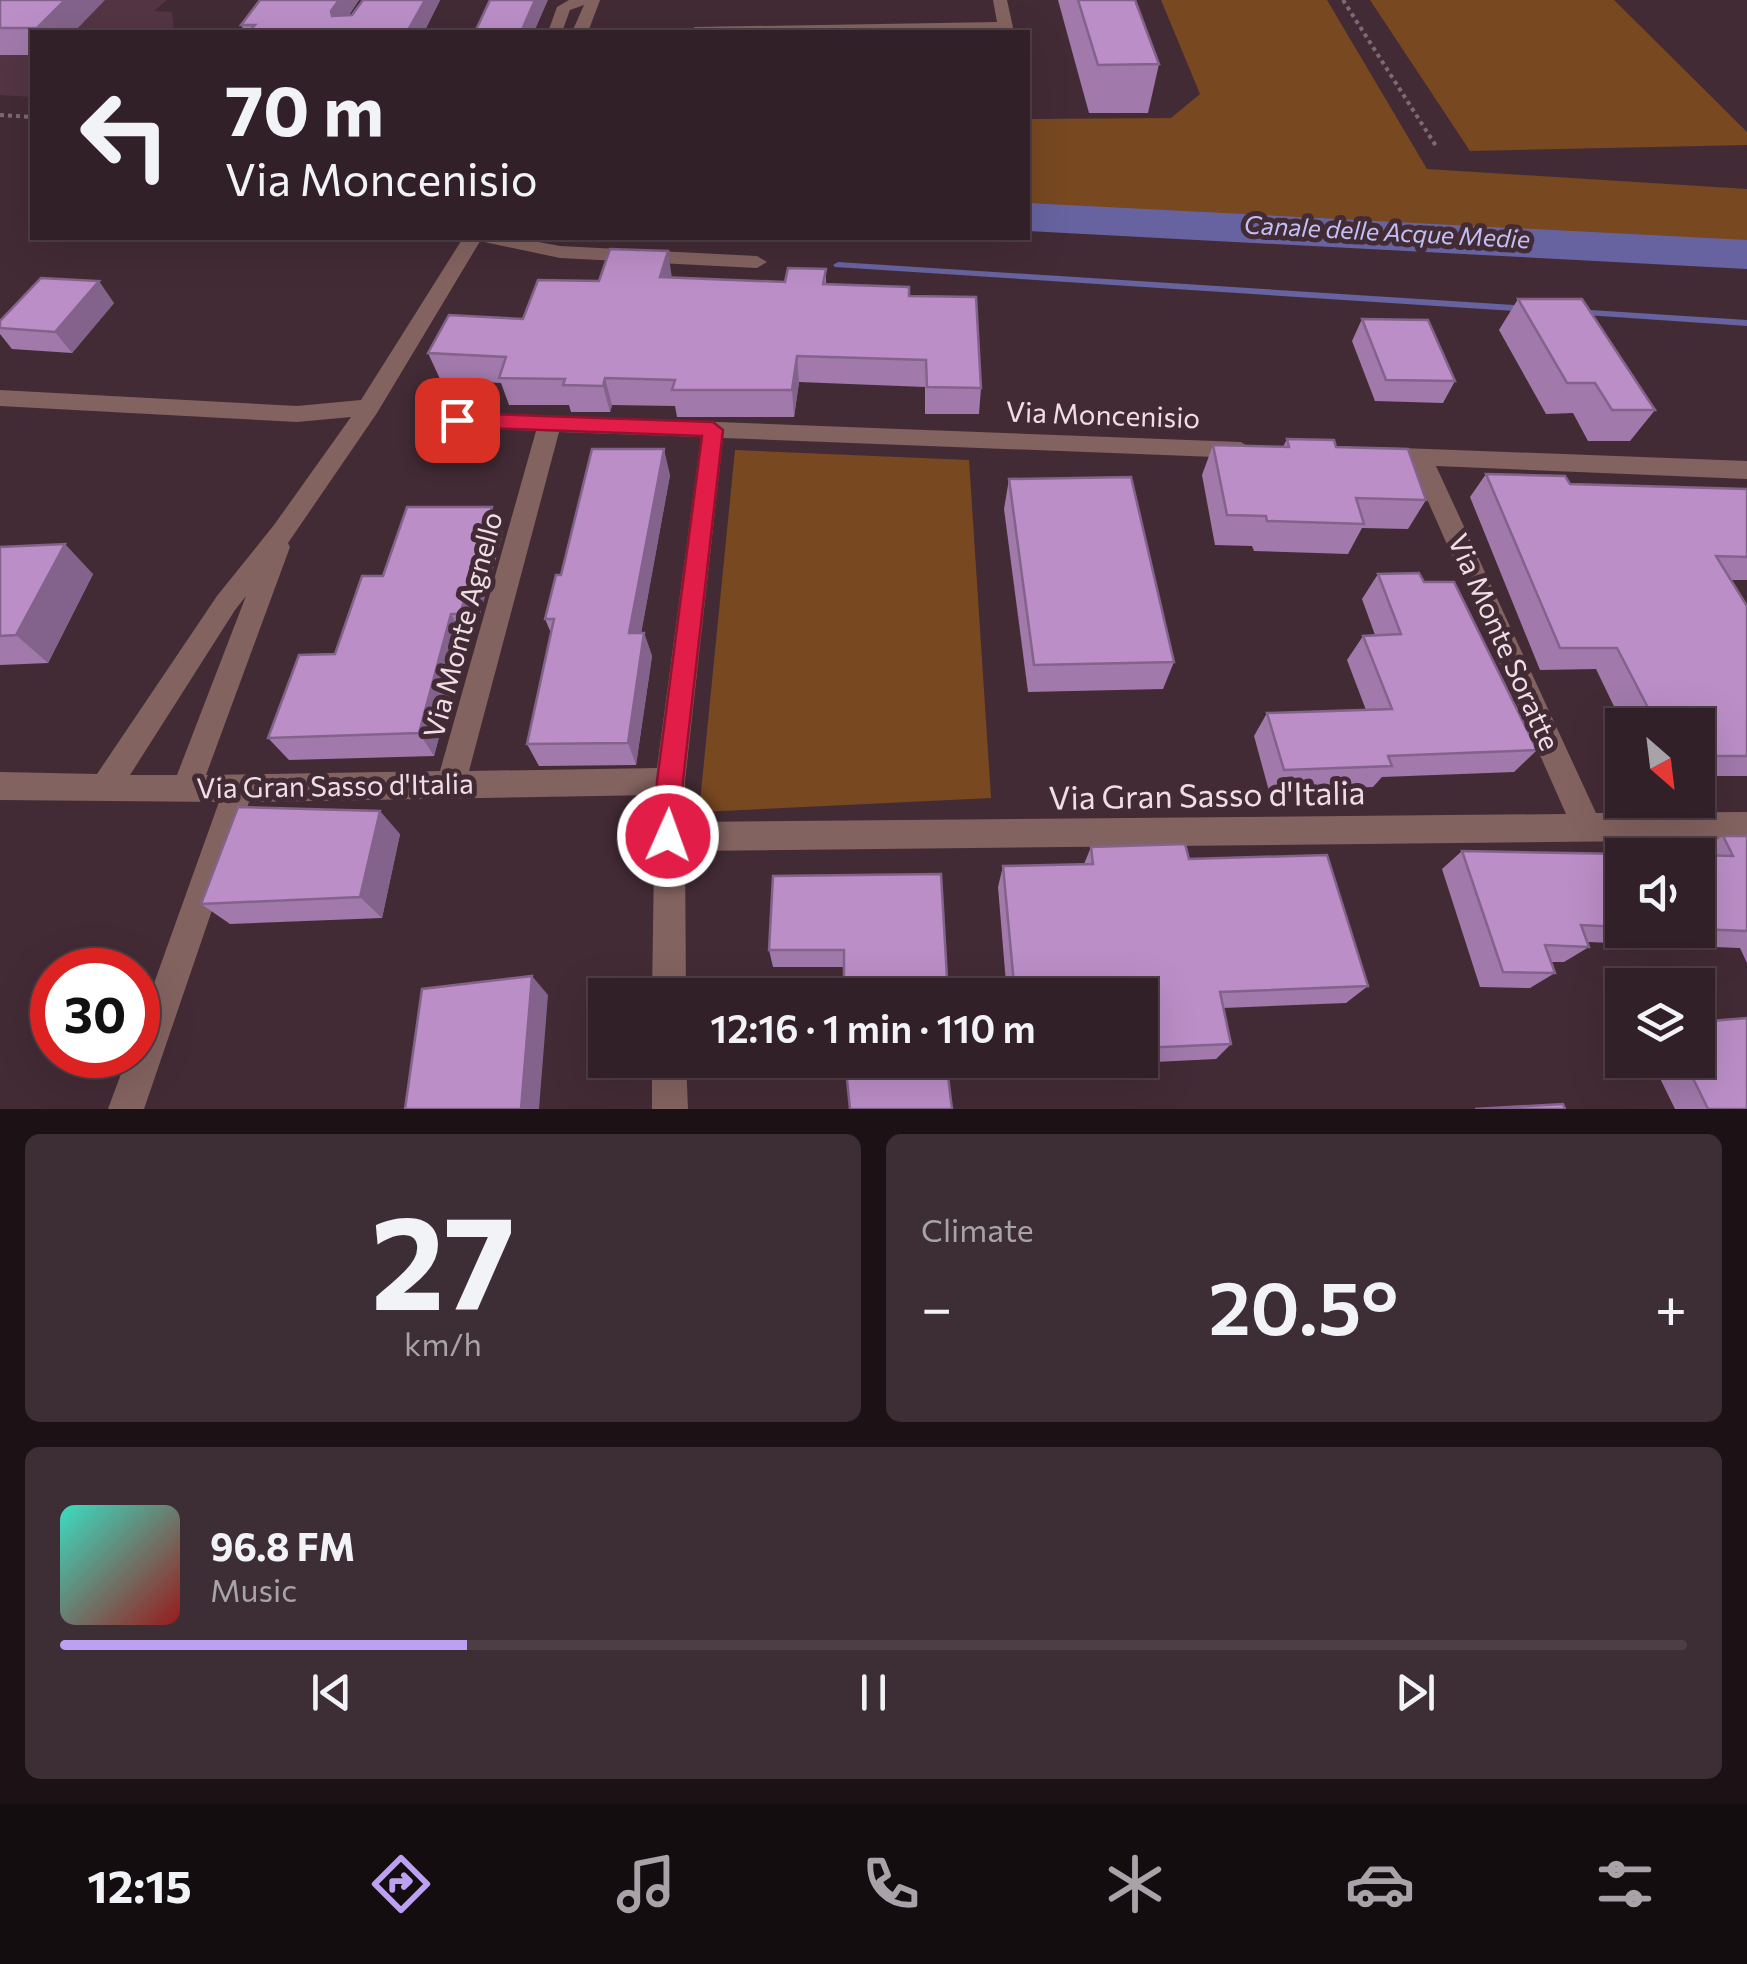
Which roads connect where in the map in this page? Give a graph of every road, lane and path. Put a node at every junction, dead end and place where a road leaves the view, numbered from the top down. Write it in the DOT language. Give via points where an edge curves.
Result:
graph roads {
  1 [pos="584,0"];
  2 [pos="592,0"];
  3 [pos="1000,0"];
  4 [pos="1343,0"];
  5 [pos="1006,29"];
  6 [pos="555,30"];
  7 [pos="581,30"];
  8 [pos="902,30"];
  9 [pos="0,115"];
  10 [pos="30,117"];
  11 [pos="1436,146"];
  12 [pos="471,240"];
  13 [pos="504,240"];
  14 [pos="757,262"];
  15 [pos="0,398"];
  16 [pos="362,417"];
  17 [pos="457,420"];
  18 [pos="550,424"];
  19 [pos="713,430"];
  20 [pos="1263,451"];
  21 [pos="1361,455"];
  22 [pos="1420,457"];
  23 [pos="1747,470"];
  24 [pos="283,532"];
  25 [pos="670,781"];
  26 [pos="451,784"];
  27 [pos="0,786"];
  28 [pos="104,788"];
  29 [pos="186,788"];
  30 [pos="239,788"];
  31 [pos="1747,826"];
  32 [pos="1587,828"];
  33 [pos="668,836"];
  34 [pos="669,978"];
  35 [pos="669,1078"];
  36 [pos="126,1109"];
  37 [pos="670,1109"];
  1 -- 6 [label="street" via="564,7"];
  2 -- 7 [label="street"];
  3 -- 5 [label="street"];
  4 -- 11 [label="path"];
  5 -- 8 [label="street"];
  9 -- 10 [label="path"];
  12 -- 16 [label="street"];
  13 -- 14 [label="street" via="584,254"];
  15 -- 16 [label="street"];
  16 -- 24 [label="street"];
  17 -- 18 [label="street, Via Moncenisio"];
  18 -- 19 [label="street, Via Moncenisio"];
  18 -- 26 [label="street, Via Monte Agnello"];
  19 -- 20 [label="street, Via Moncenisio"];
  19 -- 25 [label="street"];
  21 -- 22 [label="street"];
  22 -- 23 [label="street"];
  22 -- 32 [label="street, Via Monte Soratte"];
  24 -- 28 [label="street" via="226,603"];
  24 -- 29 [label="street"];
  25 -- 26 [label="street, Via Gran Sasso d'Italia"];
  25 -- 33 [label="street"];
  26 -- 30 [label="street, Via Gran Sasso d'Italia"];
  27 -- 28 [label="street, Via Gran Sasso d'Italia"];
  28 -- 29 [label="street, Via Gran Sasso d'Italia"];
  29 -- 30 [label="street, Via Gran Sasso d'Italia"];
  30 -- 36 [label="street"];
  31 -- 32 [label="street, Via Gran Sasso d'Italia"];
  32 -- 33 [label="street, Via Gran Sasso d'Italia"];
  33 -- 34 [label="street"];
  35 -- 37 [label="street"];
}
